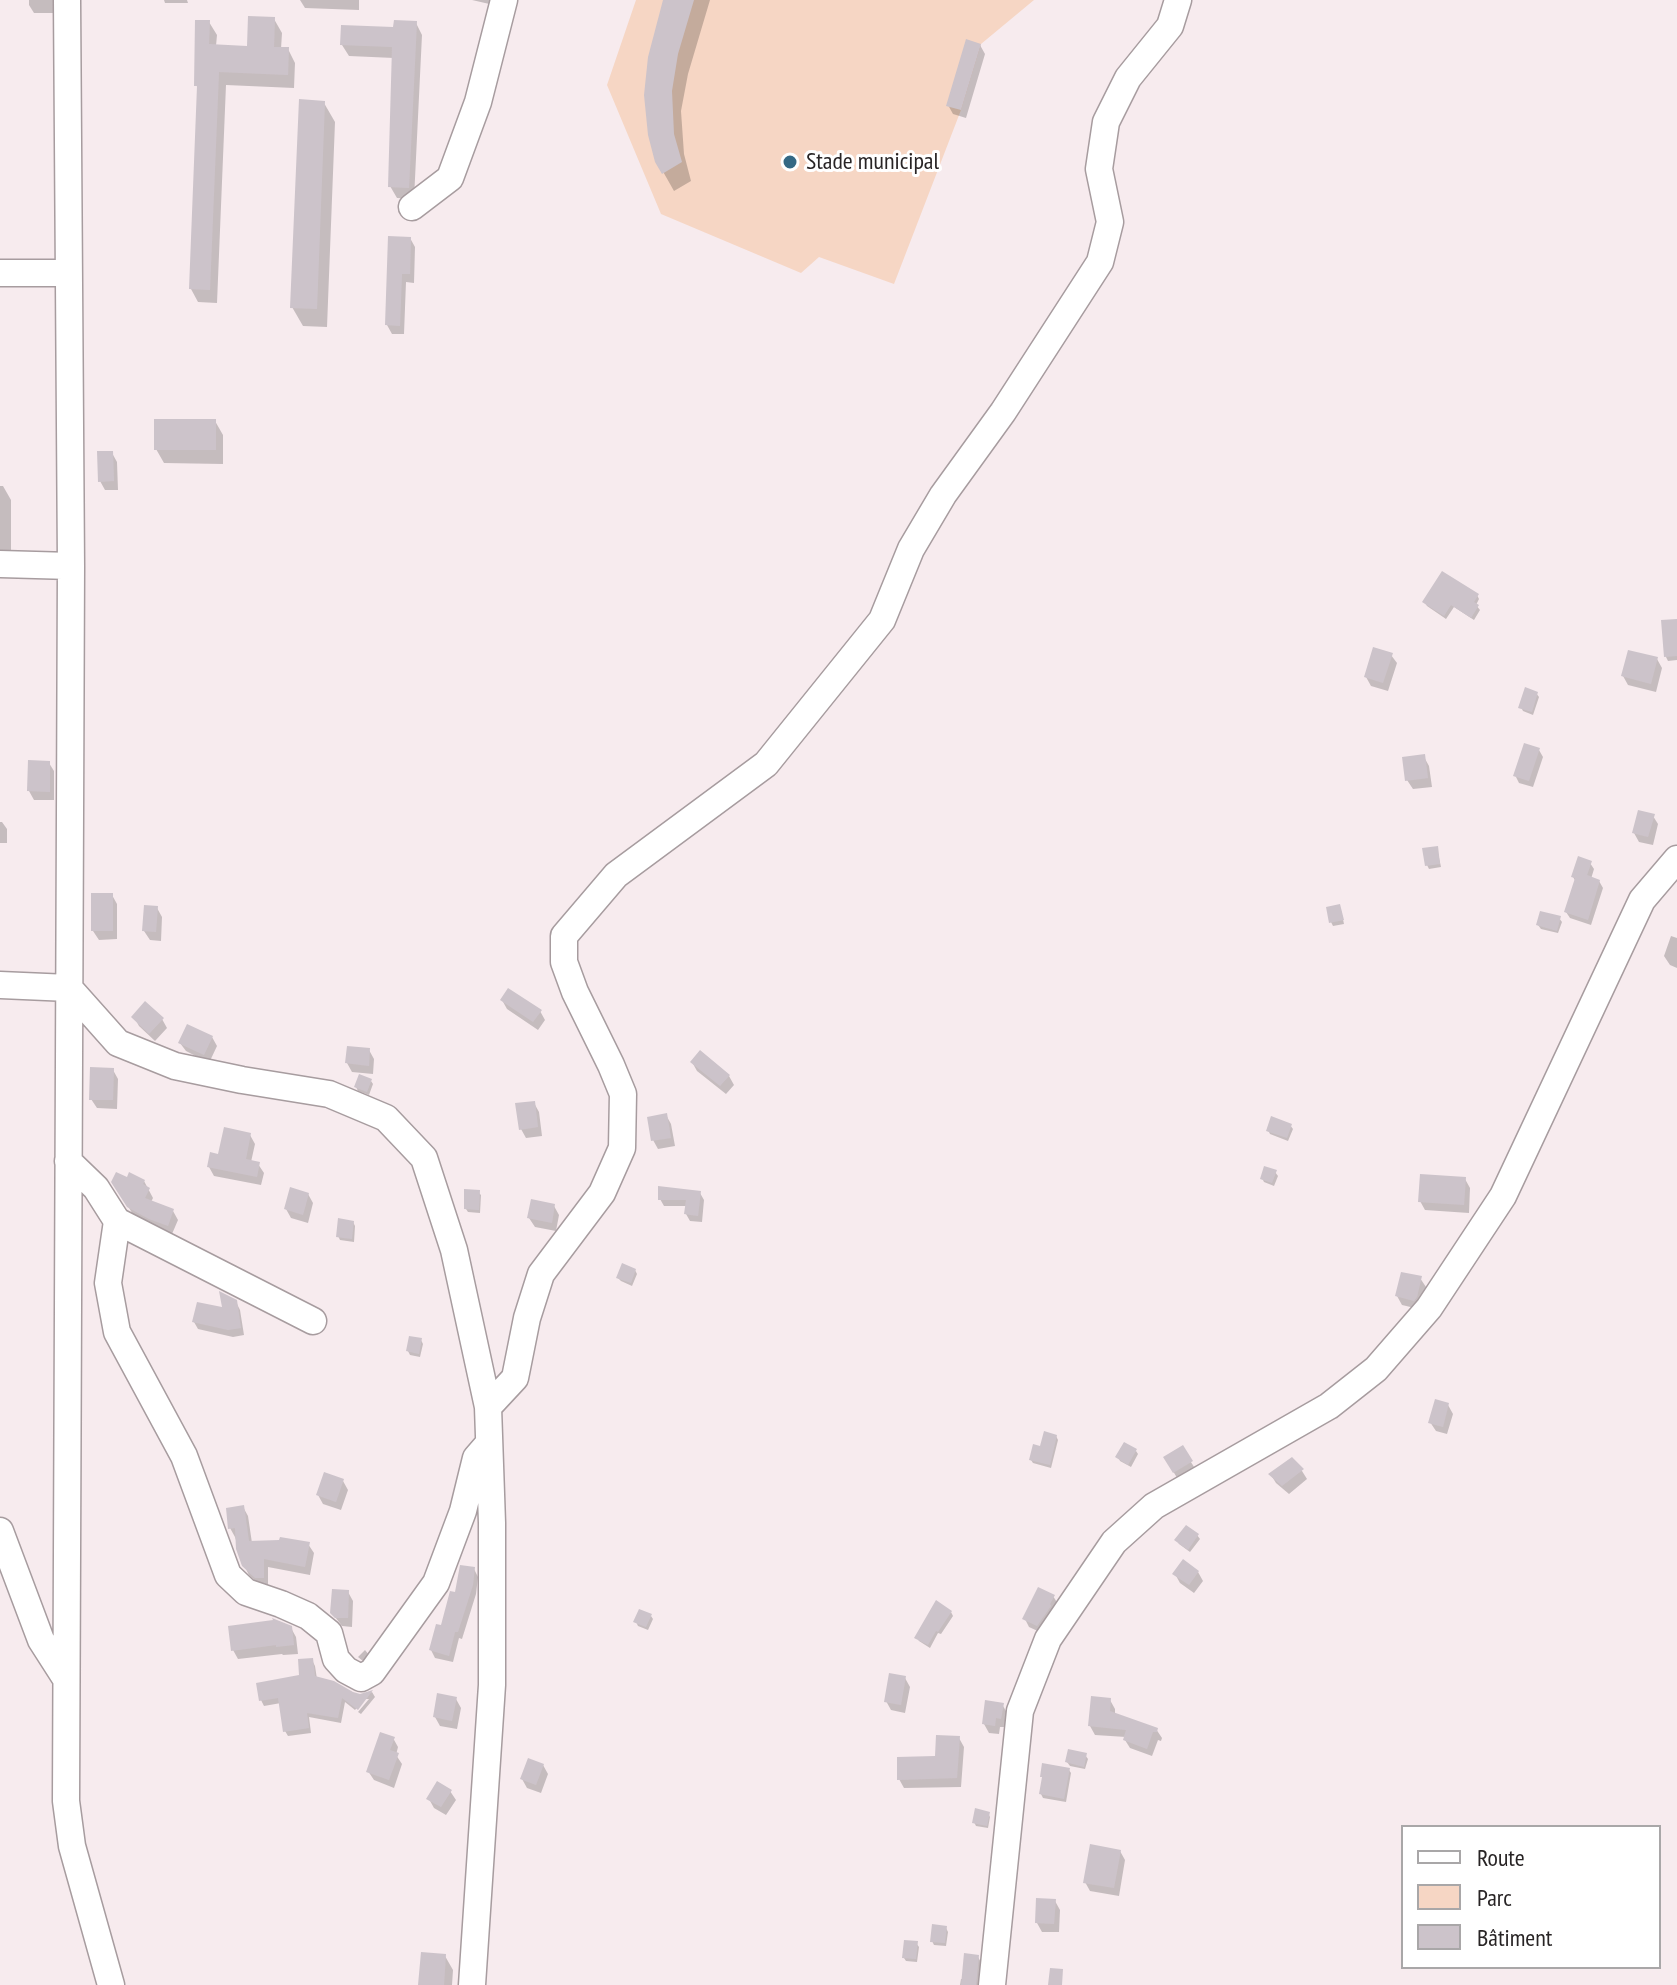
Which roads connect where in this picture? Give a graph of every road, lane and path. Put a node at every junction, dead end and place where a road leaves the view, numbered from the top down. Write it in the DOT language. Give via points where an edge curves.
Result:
graph roads {
  1 [pos="67,0"];
  2 [pos="504,0"];
  3 [pos="1178,0"];
  4 [pos="412,207"];
  5 [pos="0,273"];
  6 [pos="68,273"];
  7 [pos="0,564"];
  8 [pos="71,566"];
  9 [pos="1677,859"];
  10 [pos="0,985"];
  11 [pos="69,988"];
  12 [pos="68,1161"];
  13 [pos="117,1221"];
  14 [pos="313,1321"];
  15 [pos="488,1407"];
  16 [pos="490,1442"];
  17 [pos="0,1531"];
  18 [pos="66,1679"];
  19 [pos="111,1985"];
  20 [pos="472,1985"];
  21 [pos="992,1985"];
  1 -- 6 [label="street"];
  2 -- 4 [label="street" via="478,102 450,178"];
  3 -- 15 [label="street" via="1170,26 1128,78 1106,122 1099,169 1110,222 1100,262 943,495 911,549 882,620 766,764 616,875 564,936 564,962 575,992 623,1094 622,1148 602,1193 541,1274 515,1378"];
  5 -- 6 [label="street"];
  6 -- 8 [label="street"];
  7 -- 8 [label="street"];
  8 -- 11 [label="street"];
  9 -- 21 [label="street" via="1642,900 1503,1196 1429,1308 1376,1369 1329,1406 1154,1506 1114,1542 1048,1639 1020,1711"];
  10 -- 11 [label="street"];
  11 -- 12 [label="street"];
  11 -- 15 [label="street" via="118,1043 147,1055 175,1066 329,1094 386,1118 424,1158 454,1250"];
  12 -- 13 [label="street" via="96,1188"];
  12 -- 18 [label="street"];
  13 -- 14 [label="street"];
  13 -- 16 [label="street" via="108,1283 117,1332 184,1456 228,1575 246,1592 308,1616 329,1633 336,1659 346,1670 361,1678 372,1672 436,1583 476,1458"];
  15 -- 16 [label="street"];
  16 -- 20 [label="street" via="492,1685"];
  17 -- 18 [label="street" via="41,1640"];
  18 -- 19 [label="street" via="66,1801 72,1846"];
}
